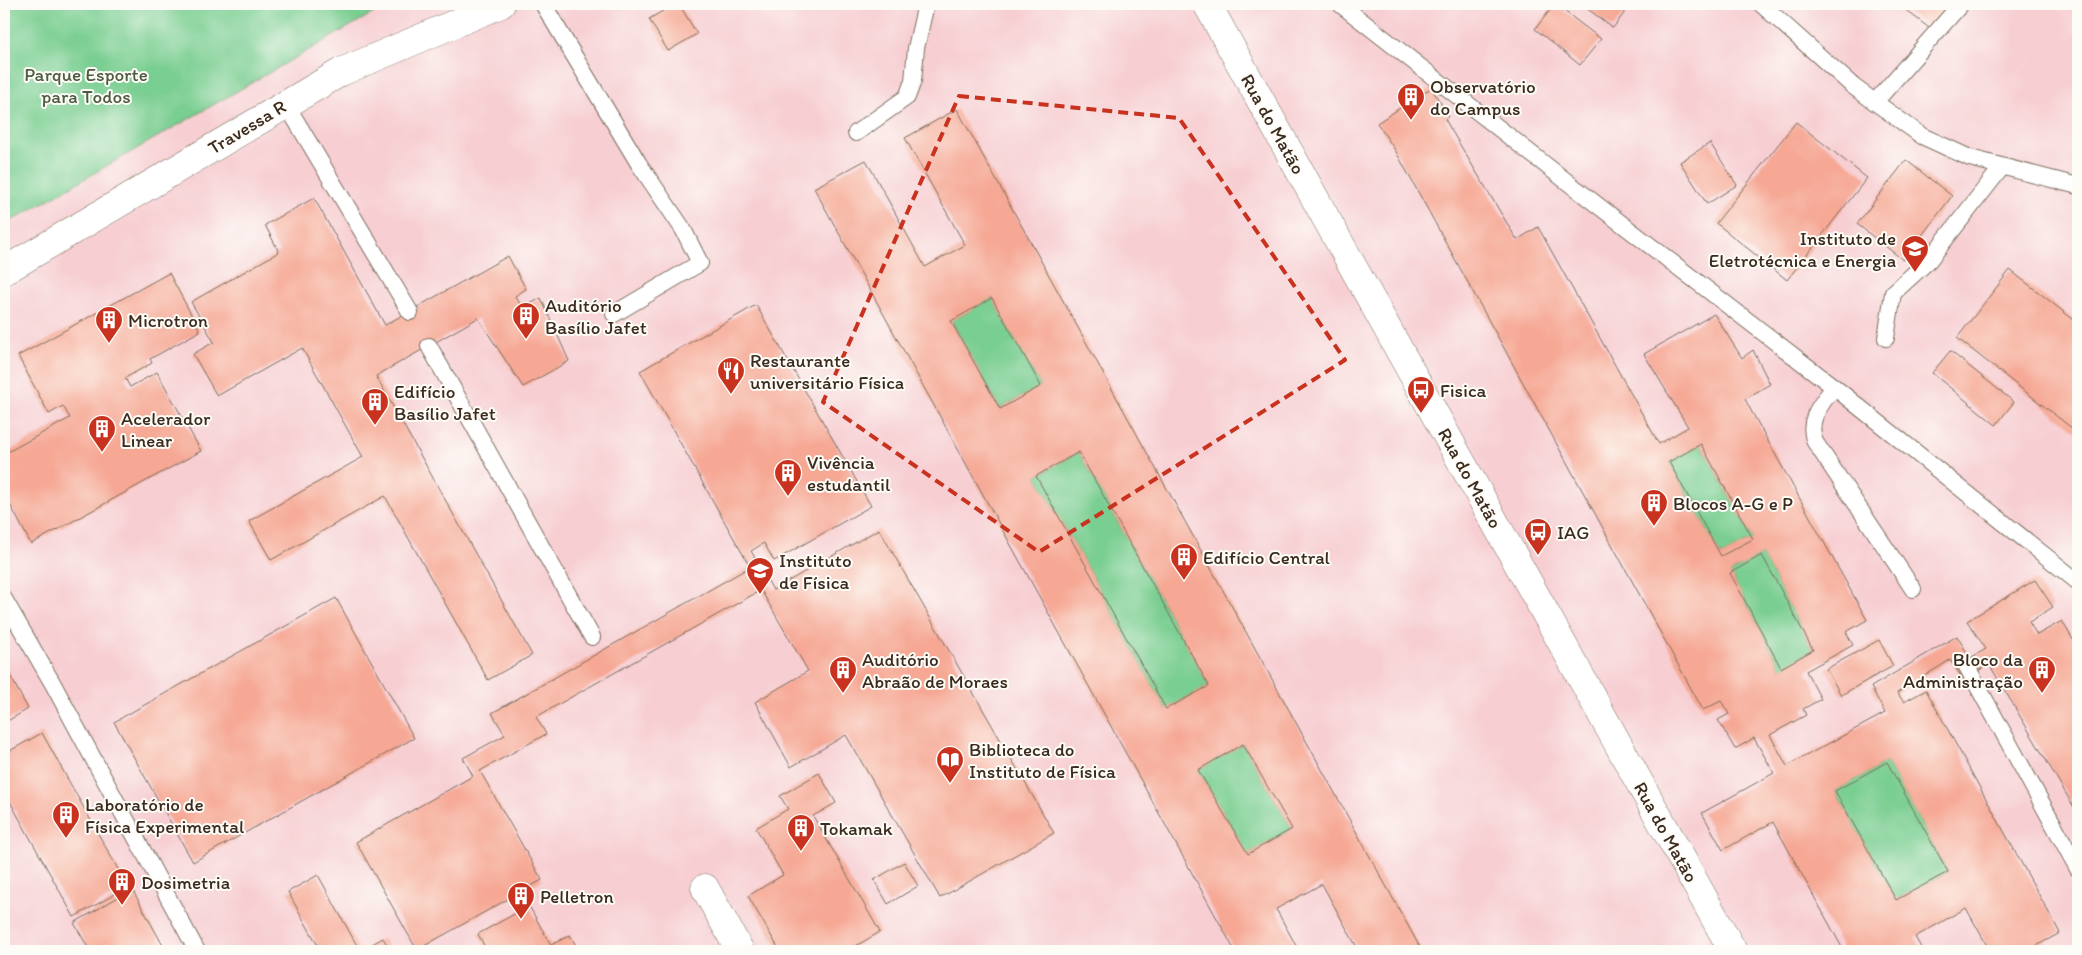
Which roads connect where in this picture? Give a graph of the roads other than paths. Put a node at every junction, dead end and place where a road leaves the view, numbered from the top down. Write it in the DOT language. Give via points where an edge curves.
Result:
graph roads {
  1 [pos="501,4"];
  2 [pos="543,4"];
  3 [pos="926,4"];
  4 [pos="1207,4"];
  5 [pos="1340,4"];
  6 [pos="1761,4"];
  7 [pos="1961,4"];
  8 [pos="1875,102"];
  9 [pos="286,104"];
  10 [pos="856,133"];
  11 [pos="2002,167"];
  12 [pos="2078,186"];
  13 [pos="4,271"];
  14 [pos="410,312"];
  15 [pos="614,314"];
  16 [pos="1886,338"];
  17 [pos="429,346"];
  18 [pos="1834,387"];
  19 [pos="2078,582"];
  20 [pos="1913,589"];
  21 [pos="4,599"];
  22 [pos="592,637"];
  23 [pos="1966,666"];
  24 [pos="2078,869"];
  25 [pos="705,888"];
  26 [pos="197,951"];
  27 [pos="740,951"];
  28 [pos="1733,951"];
  1 -- 9 [label="street, Travessa R" via="342,72"];
  2 -- 15 [label="lane" via="700,263"];
  3 -- 10 [label="lane" via="916,48 913,81 907,97"];
  4 -- 28 [label="street, Rua do Matão"];
  5 -- 18 [label="lane"];
  6 -- 8 [label="lane"];
  7 -- 8 [label="lane"];
  8 -- 11 [label="lane" via="1922,136 1970,158"];
  9 -- 13 [label="street, Travessa R"];
  9 -- 14 [label="lane"];
  11 -- 12 [label="lane"];
  11 -- 16 [label="lane" via="1929,260 1893,293"];
  17 -- 22 [label="lane"];
  18 -- 19 [label="lane"];
  18 -- 20 [label="lane" via="1818,406 1811,432"];
  21 -- 26 [label="lane"];
  23 -- 24 [label="lane"];
  25 -- 27 [label="street"];
}
